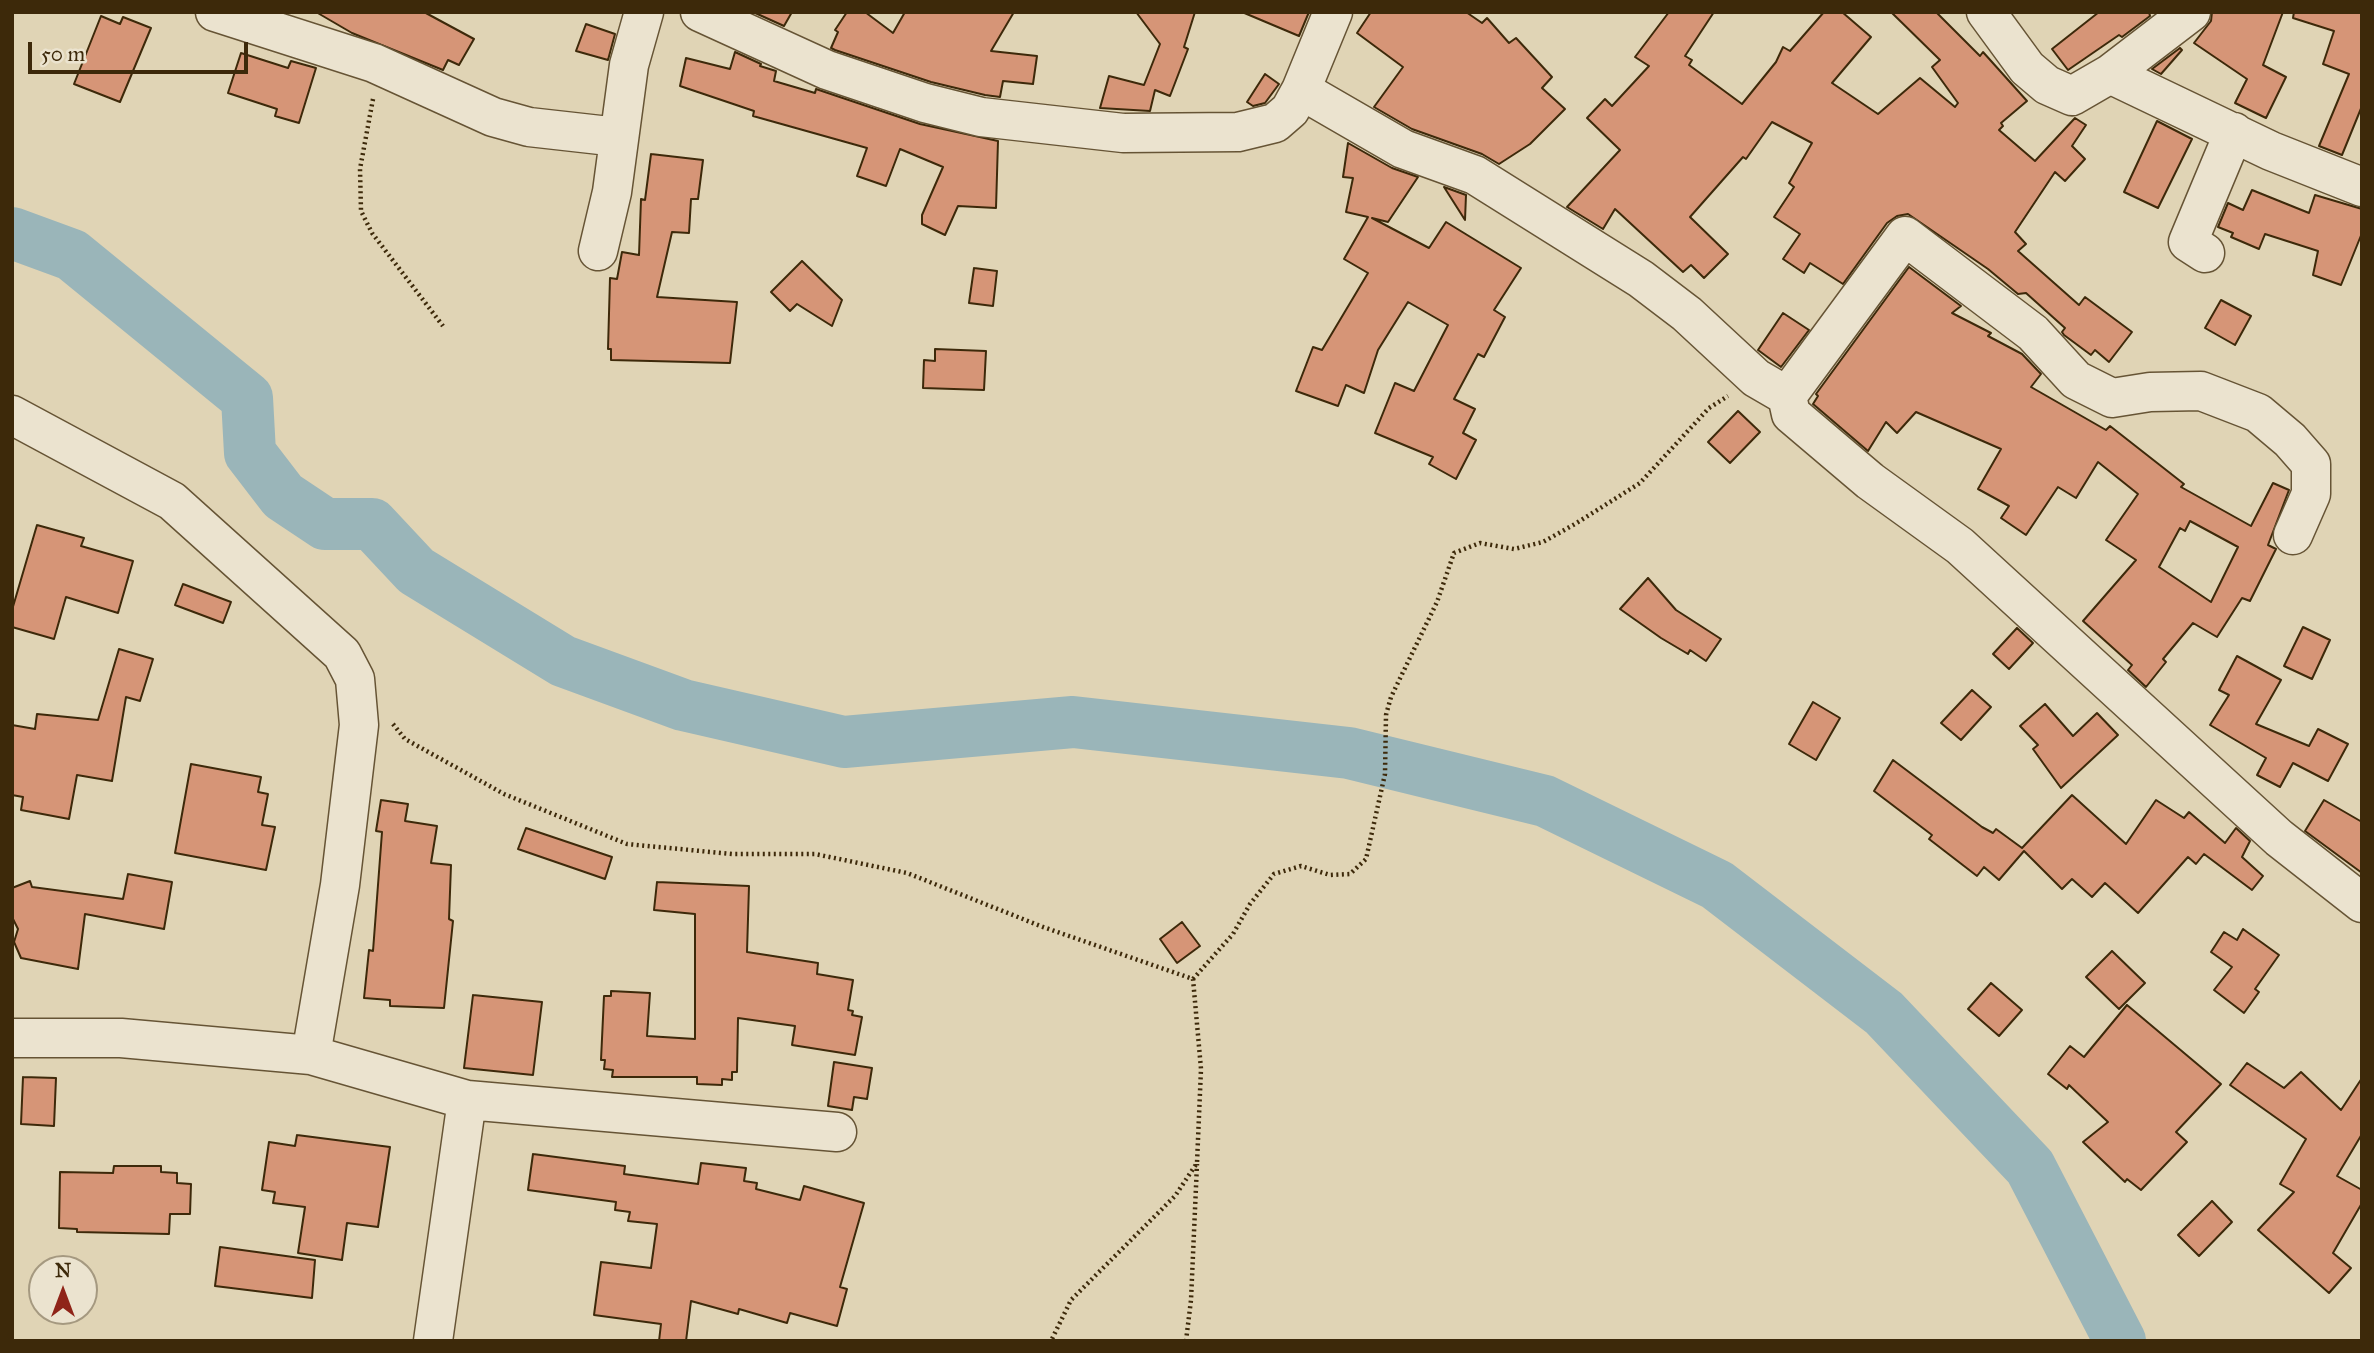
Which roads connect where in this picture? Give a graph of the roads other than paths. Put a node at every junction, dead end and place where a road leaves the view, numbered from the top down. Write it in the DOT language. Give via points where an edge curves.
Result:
graph roads {
  1 [pos="215,12"];
  2 [pos="645,12"];
  3 [pos="700,12"];
  4 [pos="1333,12"];
  5 [pos="1986,12"];
  6 [pos="2191,12"];
  7 [pos="2110,74"];
  8 [pos="1301,90"];
  9 [pos="2234,132"];
  10 [pos="618,137"];
  11 [pos="2362,187"];
  12 [pos="598,251"];
  13 [pos="2206,253"];
  14 [pos="1772,387"];
  15 [pos="12,415"];
  16 [pos="2292,535"];
  17 [pos="2362,903"];
  18 [pos="12,1038"];
  19 [pos="311,1055"];
  20 [pos="467,1100"];
  21 [pos="836,1132"];
  22 [pos="433,1341"];
  1 -- 10 [label="street" via="374,62 494,117 529,127"];
  2 -- 10 [label="street" via="629,65"];
  3 -- 8 [label="street" via="827,70 925,103 1048,126 1124,133 1238,132 1275,123 1290,110"];
  4 -- 8 [label="street"];
  5 -- 7 [label="street" via="2027,68 2048,85 2072,96"];
  6 -- 7 [label="street"];
  7 -- 9 [label="street"];
  8 -- 14 [label="street" via="1403,149 1475,175 1641,279"];
  9 -- 11 [label="street"];
  9 -- 13 [label="street" via="2188,242"];
  10 -- 12 [label="street" via="612,192"];
  14 -- 16 [label="street" via="1905,236 2033,333 2076,380 2112,398 2201,391 2258,413 2311,464 2311,494"];
  14 -- 17 [label="street" via="1791,414 1870,481 1960,546 2279,838"];
  15 -- 19 [label="street" via="172,501 342,654 355,679 359,725 342,872"];
  18 -- 19 [label="street" via="121,1038"];
  19 -- 20 [label="street"];
  20 -- 21 [label="street"];
  20 -- 22 [label="street"];
}
